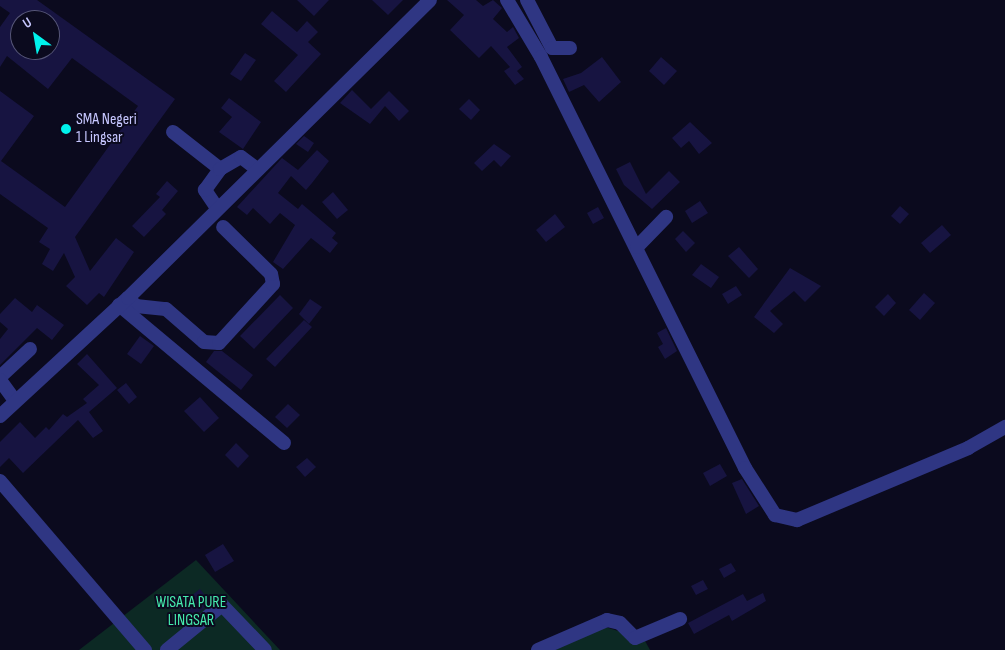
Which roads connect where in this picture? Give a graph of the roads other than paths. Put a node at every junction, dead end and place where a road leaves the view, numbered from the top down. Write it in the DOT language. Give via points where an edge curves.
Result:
graph roads {
  1 [pos="430,0"];
  2 [pos="507,0"];
  3 [pos="527,0"];
  4 [pos="570,48"];
  5 [pos="173,132"];
  6 [pos="220,169"];
  7 [pos="258,170"];
  8 [pos="217,208"];
  9 [pos="666,217"];
  10 [pos="223,227"];
  11 [pos="637,247"];
  12 [pos="123,301"];
  13 [pos="30,349"];
  14 [pos="0,378"];
  15 [pos="15,401"];
  16 [pos="0,416"];
  17 [pos="1005,427"];
  18 [pos="284,443"];
  19 [pos="0,481"];
  20 [pos="680,619"];
  21 [pos="146,650"];
  22 [pos="167,650"];
  23 [pos="265,650"];
  24 [pos="538,650"];
  1 -- 7 [label="street"];
  2 -- 11 [label="street" via="541,57"];
  3 -- 4 [label="street" via="552,48"];
  5 -- 6 [label="street"];
  6 -- 7 [label="street" via="242,157"];
  6 -- 8 [label="street" via="205,190"];
  7 -- 8 [label="street"];
  8 -- 12 [label="street"];
  9 -- 11 [label="street"];
  10 -- 12 [label="street" via="271,274 273,284 219,343 204,342 166,309 136,306"];
  11 -- 17 [label="street" via="745,468 775,515 797,520 968,448"];
  12 -- 15 [label="street"];
  12 -- 18 [label="street"];
  13 -- 14 [label="street"];
  14 -- 15 [label="street"];
  15 -- 16 [label="street"];
  19 -- 21 [label="street"];
  20 -- 24 [label="street" via="635,638 620,623 607,620"];
  22 -- 23 [label="street" via="222,605"];
}
